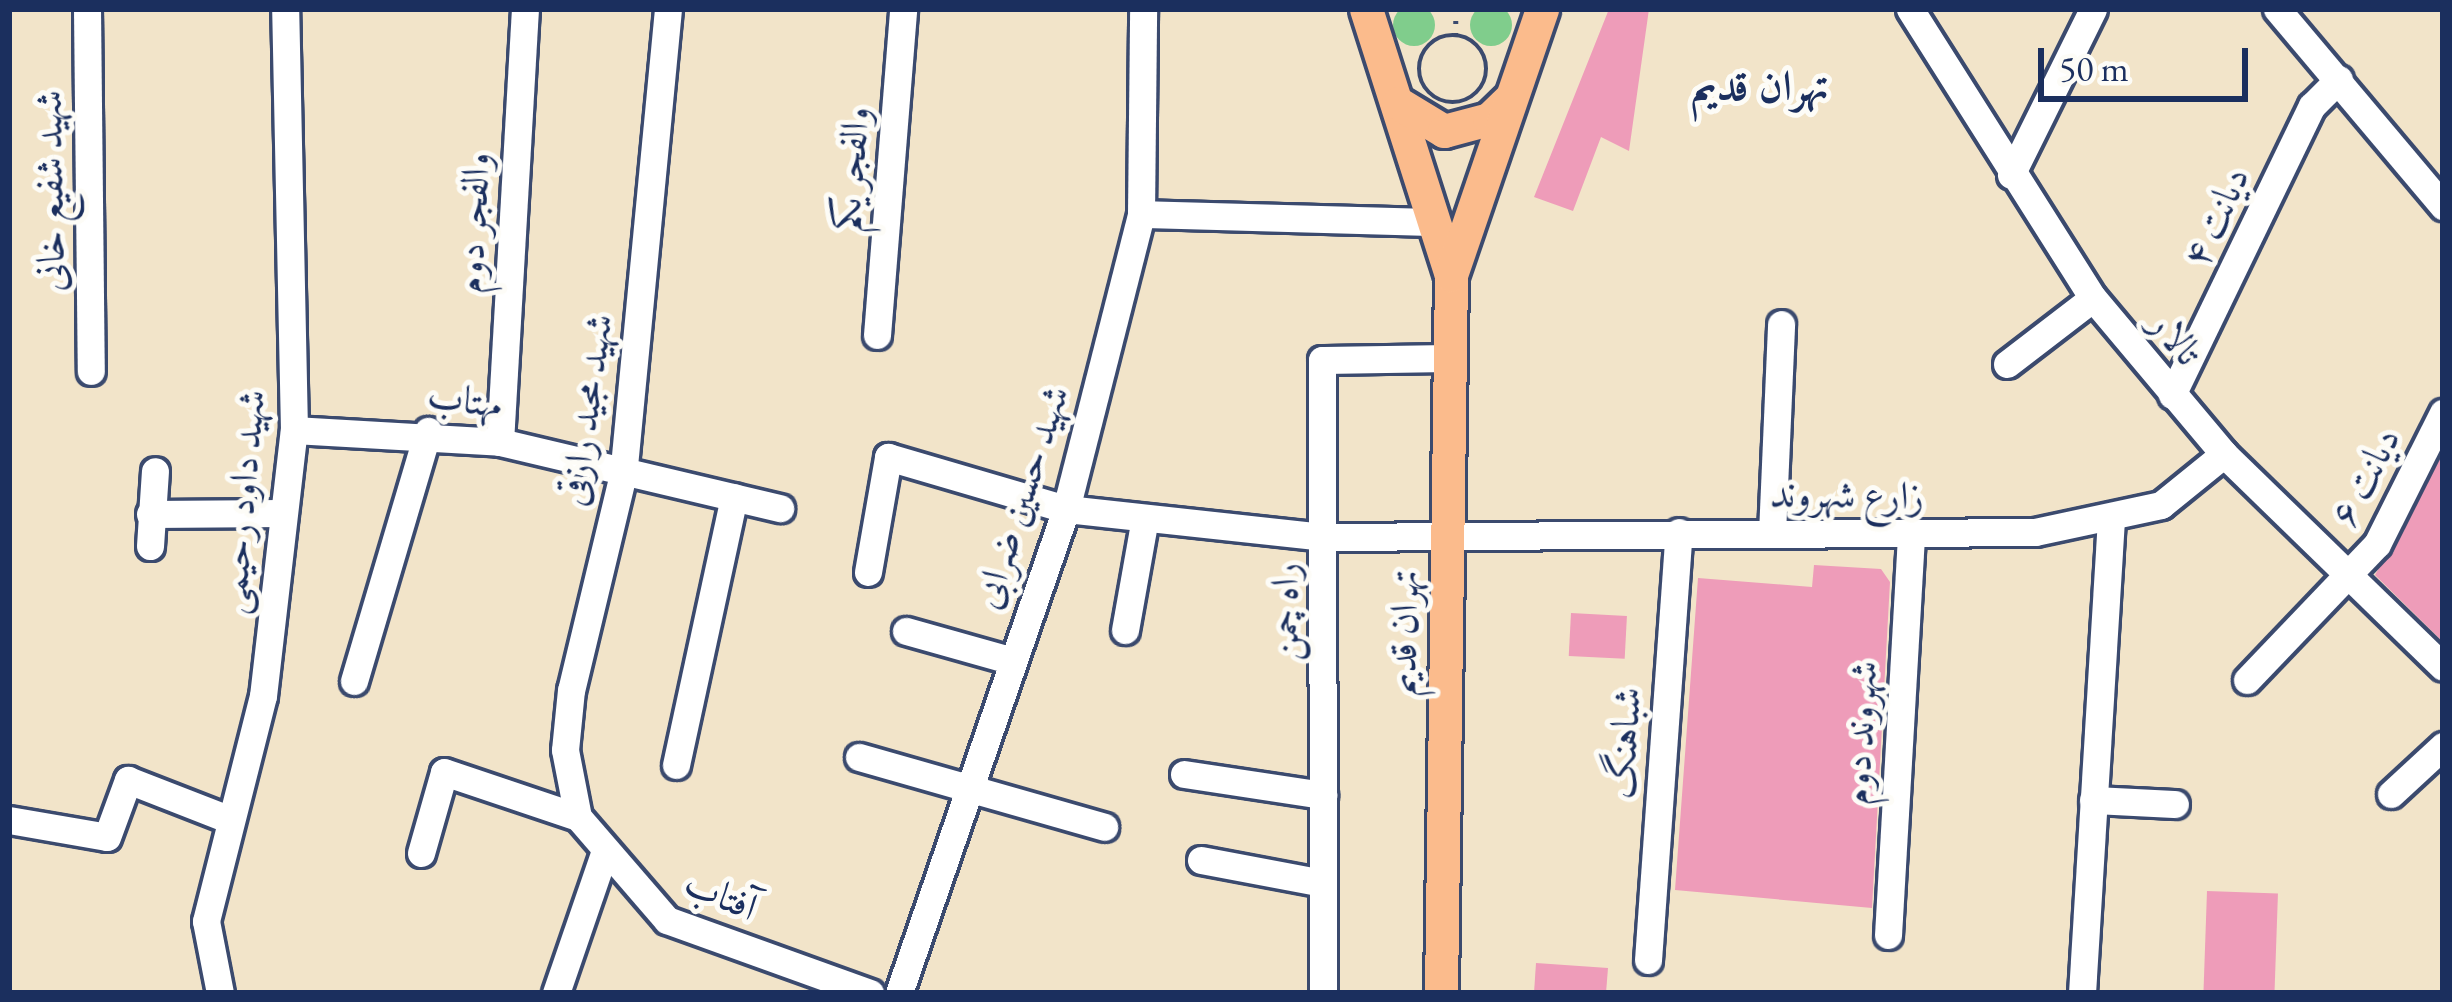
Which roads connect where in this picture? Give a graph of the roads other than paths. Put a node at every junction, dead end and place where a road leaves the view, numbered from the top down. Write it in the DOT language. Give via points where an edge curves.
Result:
graph roads {
  1 [pos="87,9"];
  2 [pos="285,9"];
  3 [pos="525,9"];
  4 [pos="668,9"];
  5 [pos="903,9"];
  6 [pos="1143,9"];
  7 [pos="1366,9"];
  8 [pos="1542,9"];
  9 [pos="1910,9"];
  10 [pos="2093,9"];
  11 [pos="2277,9"];
  12 [pos="2339,80"];
  13 [pos="1511,98"];
  14 [pos="1398,103"];
  15 [pos="2011,175"];
  16 [pos="2443,206"];
  17 [pos="1141,214"];
  18 [pos="1435,222"];
  19 [pos="1451,275"];
  20 [pos="2093,298"];
  21 [pos="1781,324"];
  22 [pos="877,335"];
  23 [pos="1450,358"];
  24 [pos="2007,364"];
  25 [pos="91,371"];
  26 [pos="2172,394"];
  27 [pos="2443,413"];
  28 [pos="294,430"];
  29 [pos="428,431"];
  30 [pos="500,442"];
  31 [pos="2224,454"];
  32 [pos="624,470"];
  33 [pos="154,471"];
  34 [pos="734,496"];
  35 [pos="780,508"];
  36 [pos="1066,509"];
  37 [pos="283,512"];
  38 [pos="150,514"];
  39 [pos="2111,522"];
  40 [pos="1144,524"];
  41 [pos="1448,529"];
  42 [pos="1679,532"];
  43 [pos="1772,533"];
  44 [pos="1910,535"];
  45 [pos="1324,537"];
  46 [pos="151,546"];
  47 [pos="868,572"];
  48 [pos="2353,575"];
  49 [pos="906,631"];
  50 [pos="1125,631"];
  51 [pos="1009,659"];
  52 [pos="2443,667"];
  53 [pos="2247,680"];
  54 [pos="354,681"];
  55 [pos="2443,746"];
  56 [pos="860,757"];
  57 [pos="676,765"];
  58 [pos="1184,774"];
  59 [pos="969,788"];
  60 [pos="2391,794"];
  61 [pos="1323,795"];
  62 [pos="2093,800"];
  63 [pos="2175,804"];
  64 [pos="578,818"];
  65 [pos="228,819"];
  66 [pos="9,820"];
  67 [pos="1104,827"];
  68 [pos="604,851"];
  69 [pos="421,853"];
  70 [pos="1201,860"];
  71 [pos="1323,883"];
  72 [pos="1888,935"];
  73 [pos="1648,960"];
  74 [pos="912,988"];
  75 [pos="220,993"];
  76 [pos="556,993"];
  77 [pos="869,993"];
  78 [pos="1323,993"];
  79 [pos="1441,993"];
  80 [pos="2082,993"];
  1 -- 25 [label="street, شهید شفیع خانی"];
  2 -- 28 [label="street, شهید داود رحیمی"];
  3 -- 30 [label="street, والفجر دوم"];
  4 -- 32 [label="street, شهید مجید رازقی"];
  5 -- 22 [label="street, والفجر یکم"];
  6 -- 17 [label="street, شهید حسین ضرابی"];
  7 -- 14 [label="main road"];
  8 -- 13 [label="main road"];
  9 -- 15 [label="street, تالار"];
  10 -- 15 [label="street"];
  11 -- 12 [label="street"];
  12 -- 16 [label="street"];
  12 -- 26 [label="street, دیانت ۴" via="2312,106"];
  13 -- 14 [label="main road" via="1489,119 1444,130"];
  13 -- 19 [label="main road"];
  14 -- 18 [label="main road"];
  15 -- 20 [label="street, تالار"];
  17 -- 18 [label="street"];
  17 -- 36 [label="street, شهید حسین ضرابی"];
  18 -- 19 [label="main road"];
  19 -- 23 [label="main road, تهران قدیم"];
  20 -- 24 [label="street"];
  20 -- 26 [label="street, تالار"];
  21 -- 43 [label="street"];
  23 -- 41 [label="main road, تهران قدیم"];
  23 -- 45 [label="street, راه چمن" via="1322,360"];
  26 -- 31 [label="street, تالار"];
  27 -- 48 [label="street, دیانت ۶"];
  28 -- 29 [label="street, مهتاب"];
  28 -- 37 [label="street, شهید داود رحیمی"];
  29 -- 30 [label="street, مهتاب"];
  29 -- 54 [label="street"];
  30 -- 32 [label="street, مهتاب"];
  31 -- 39 [label="street, زارع شهروند" via="2161,505"];
  31 -- 48 [label="street, تالار"];
  32 -- 34 [label="street, مهتاب"];
  32 -- 64 [label="street, شهید مجید رازقی" via="571,689 565,750"];
  33 -- 38 [label="street"];
  34 -- 35 [label="street, مهتاب"];
  34 -- 57 [label="street"];
  36 -- 40 [label="street, زارع شهروند"];
  36 -- 47 [label="street, زارع شهروند" via="888,457"];
  36 -- 51 [label="street, شهید حسین ضرابی"];
  37 -- 38 [label="street"];
  37 -- 65 [label="street, شهید داود رحیمی" via="262,697"];
  38 -- 46 [label="street"];
  39 -- 44 [label="street, زارع شهروند"];
  39 -- 62 [label="street"];
  40 -- 45 [label="street, زارع شهروند"];
  40 -- 50 [label="street"];
  41 -- 42 [label="street, زارع شهروند"];
  41 -- 45 [label="street, زارع شهروند"];
  41 -- 79 [label="main road, تهران قدیم"];
  42 -- 43 [label="street, زارع شهروند"];
  42 -- 73 [label="street, شباهنگ"];
  43 -- 44 [label="street, زارع شهروند"];
  44 -- 72 [label="street, شهروند دوم"];
  45 -- 61 [label="street, راه چمن"];
  48 -- 52 [label="street, تالار"];
  48 -- 53 [label="street, دیانت ۶"];
  49 -- 51 [label="street"];
  51 -- 59 [label="street, شهید حسین ضرابی"];
  55 -- 60 [label="street"];
  56 -- 59 [label="street"];
  58 -- 61 [label="street"];
  59 -- 67 [label="street"];
  59 -- 74 [label="street, شهید حسین ضرابی"];
  61 -- 71 [label="street, راه چمن"];
  62 -- 63 [label="street"];
  62 -- 80 [label="street"];
  64 -- 68 [label="street, آفتاب"];
  64 -- 69 [label="street" via="444,772"];
  65 -- 66 [label="street" via="128,780 107,837"];
  65 -- 75 [label="street, شهید داود رحیمی" via="206,921"];
  68 -- 76 [label="street"];
  68 -- 77 [label="street, آفتاب" via="667,920"];
  70 -- 71 [label="street"];
  71 -- 78 [label="street, راه چمن"];
}
